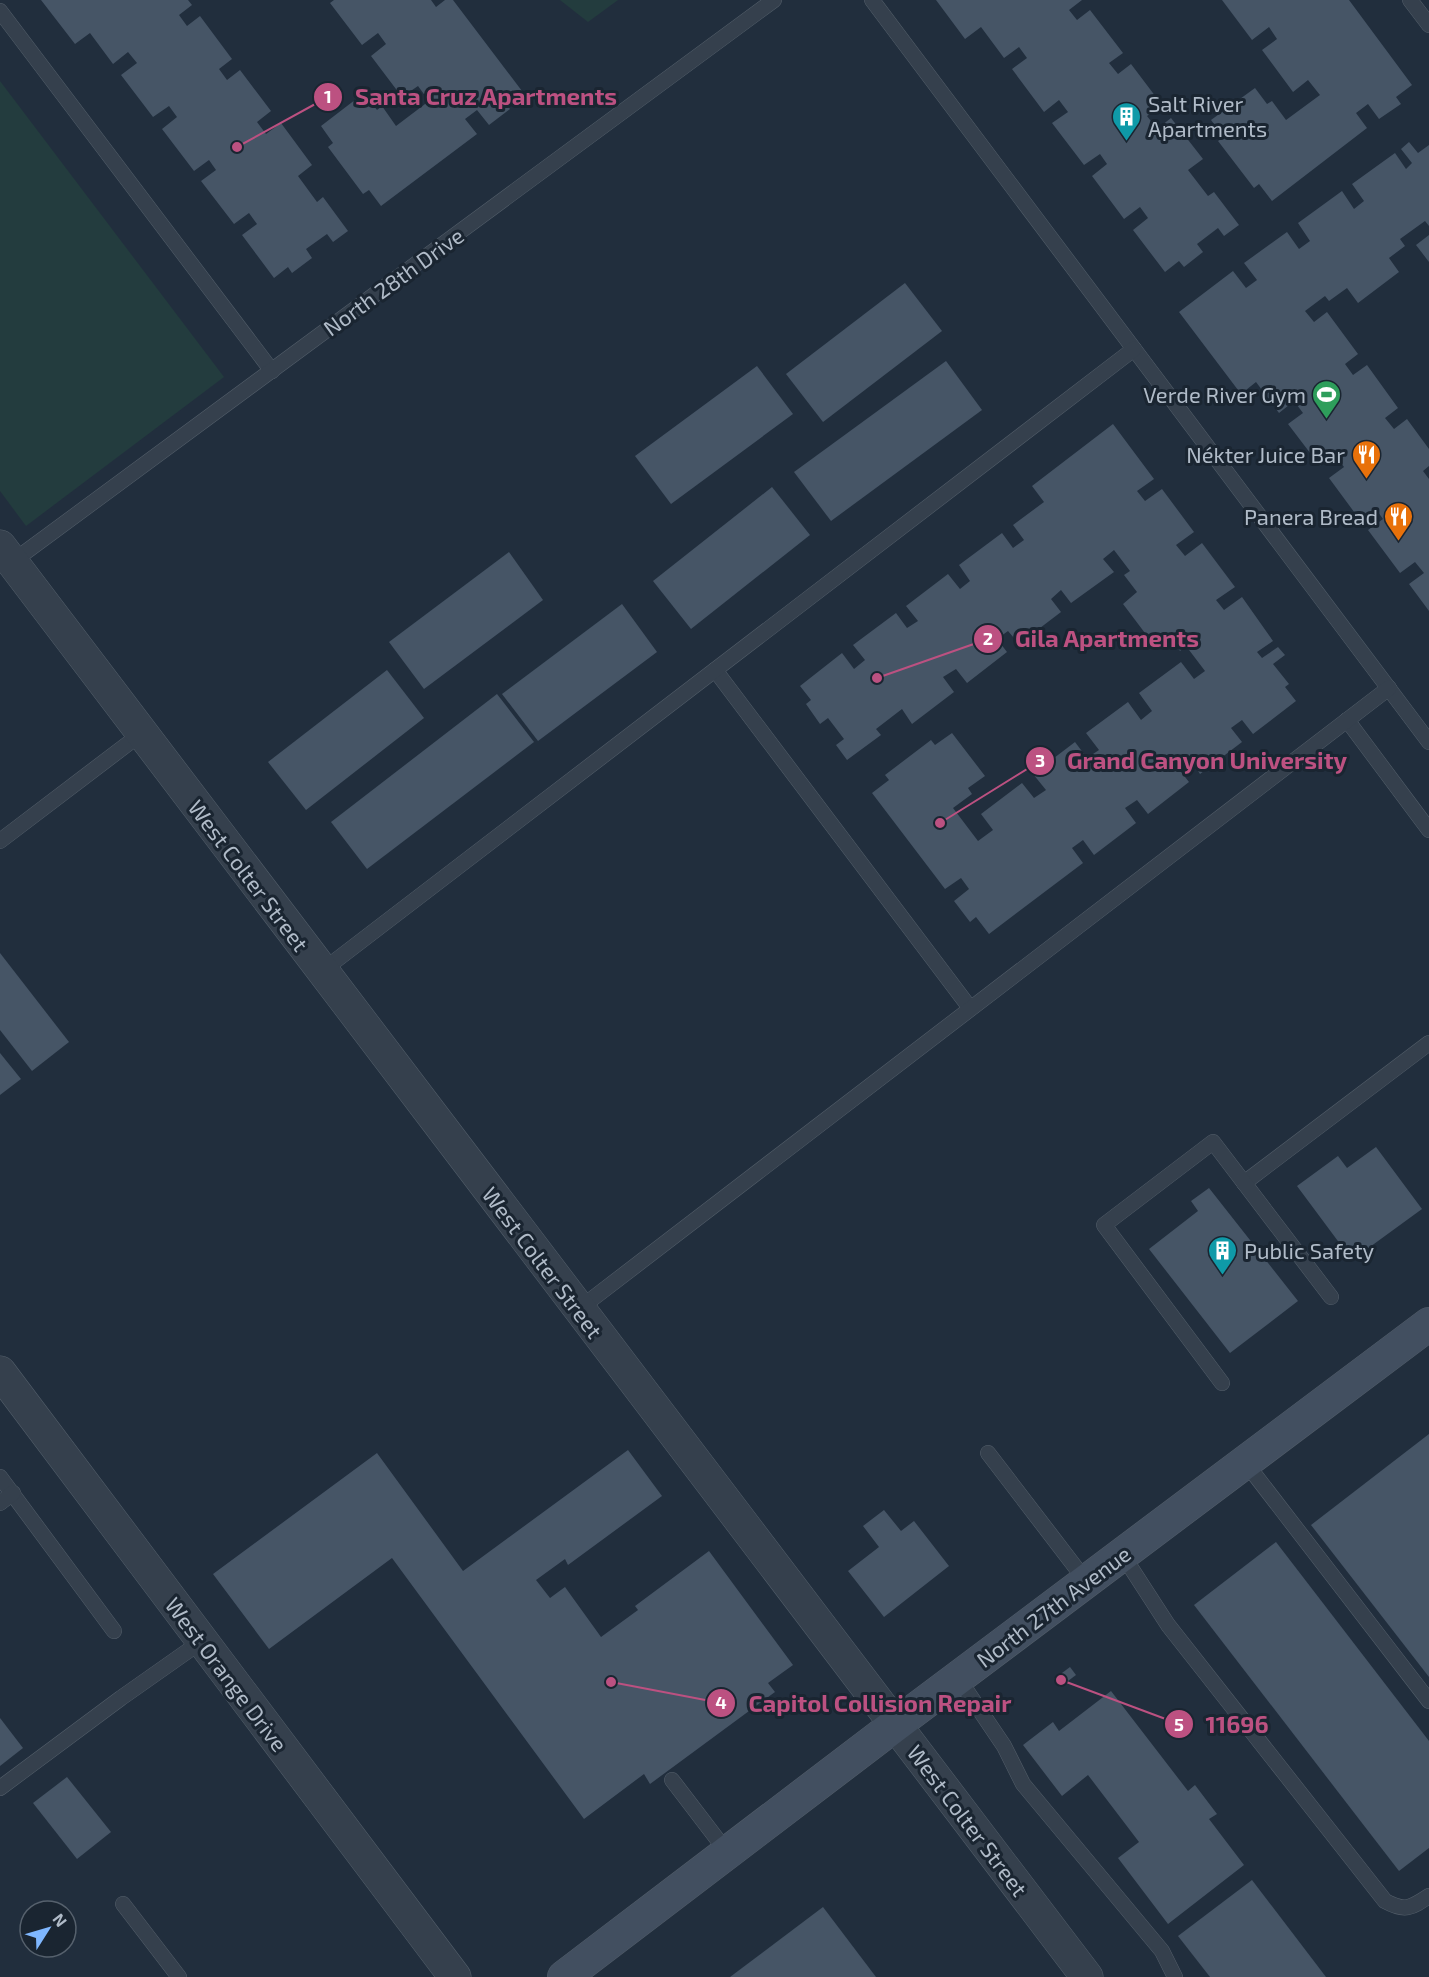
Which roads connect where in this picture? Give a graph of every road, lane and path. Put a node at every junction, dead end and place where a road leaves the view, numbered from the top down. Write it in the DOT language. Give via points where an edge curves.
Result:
graph roads {
  1 [pos="774,0"];
  2 [pos="872,0"];
  3 [pos="1410,0"];
  4 [pos="0,11"];
  5 [pos="1429,25"];
  6 [pos="1134,349"];
  7 [pos="272,370"];
  8 [pos="6,554"];
  9 [pos="715,670"];
  10 [pos="1389,688"];
  11 [pos="1347,720"];
  12 [pos="142,733"];
  13 [pos="1429,742"];
  14 [pos="1429,830"];
  15 [pos="0,841"];
  16 [pos="322,971"];
  17 [pos="970,1008"];
  18 [pos="1429,1043"];
  19 [pos="1244,1183"];
  20 [pos="1331,1297"];
  21 [pos="579,1310"];
  22 [pos="1429,1324"];
  23 [pos="0,1372"];
  24 [pos="1222,1383"];
  25 [pos="988,1453"];
  26 [pos="1245,1462"];
  27 [pos="0,1477"];
  28 [pos="13,1493"];
  29 [pos="0,1503"];
  30 [pos="1122,1554"];
  31 [pos="1086,1581"];
  32 [pos="114,1631"];
  33 [pos="202,1641"];
  34 [pos="958,1678"];
  35 [pos="1429,1701"];
  36 [pos="894,1725"];
  37 [pos="672,1780"];
  38 [pos="0,1788"];
  39 [pos="728,1852"];
  40 [pos="1429,1896"];
  41 [pos="123,1904"];
  42 [pos="179,1977"];
  43 [pos="455,1977"];
  44 [pos="564,1977"];
  45 [pos="1087,1977"];
  46 [pos="1175,1977"];
  1 -- 7 [label="lane, North 28th Drive"];
  2 -- 6 [label="lane"];
  3 -- 5 [label="lane"];
  4 -- 7 [label="lane"];
  6 -- 9 [label="lane"];
  6 -- 10 [label="lane"];
  7 -- 8 [label="lane, North 28th Drive"];
  8 -- 12 [label="street, West Colter Street"];
  9 -- 16 [label="lane"];
  9 -- 17 [label="lane"];
  10 -- 11 [label="lane"];
  10 -- 13 [label="lane"];
  11 -- 14 [label="lane"];
  11 -- 17 [label="lane"];
  12 -- 15 [label="lane"];
  12 -- 16 [label="street, West Colter Street"];
  16 -- 21 [label="street, West Colter Street"];
  17 -- 21 [label="lane"];
  18 -- 19 [label="lane"];
  19 -- 20 [label="lane"];
  19 -- 24 [label="lane" via="1214,1142 1104,1225"];
  21 -- 36 [label="street, West Colter Street"];
  22 -- 26 [label="main road, North 27th Avenue"];
  23 -- 33 [label="street, West Orange Drive"];
  25 -- 31 [label="lane"];
  26 -- 30 [label="main road, North 27th Avenue"];
  26 -- 35 [label="lane"];
  27 -- 28 [label="lane"];
  28 -- 29 [label="lane"];
  28 -- 32 [label="lane"];
  30 -- 31 [label="main road, North 27th Avenue"];
  30 -- 40 [label="lane" via="1168,1625 1385,1901 1399,1908 1414,1906"];
  31 -- 34 [label="main road, North 27th Avenue"];
  33 -- 38 [label="lane"];
  33 -- 43 [label="street, West Orange Drive"];
  34 -- 36 [label="main road, North 27th Avenue"];
  34 -- 46 [label="lane" via="1004,1746 1023,1784 1162,1951"];
  36 -- 39 [label="main road, North 27th Avenue"];
  36 -- 45 [label="street, West Colter Street"];
  37 -- 39 [label="lane"];
  39 -- 44 [label="main road, North 27th Avenue"];
  41 -- 42 [label="lane"];
}
